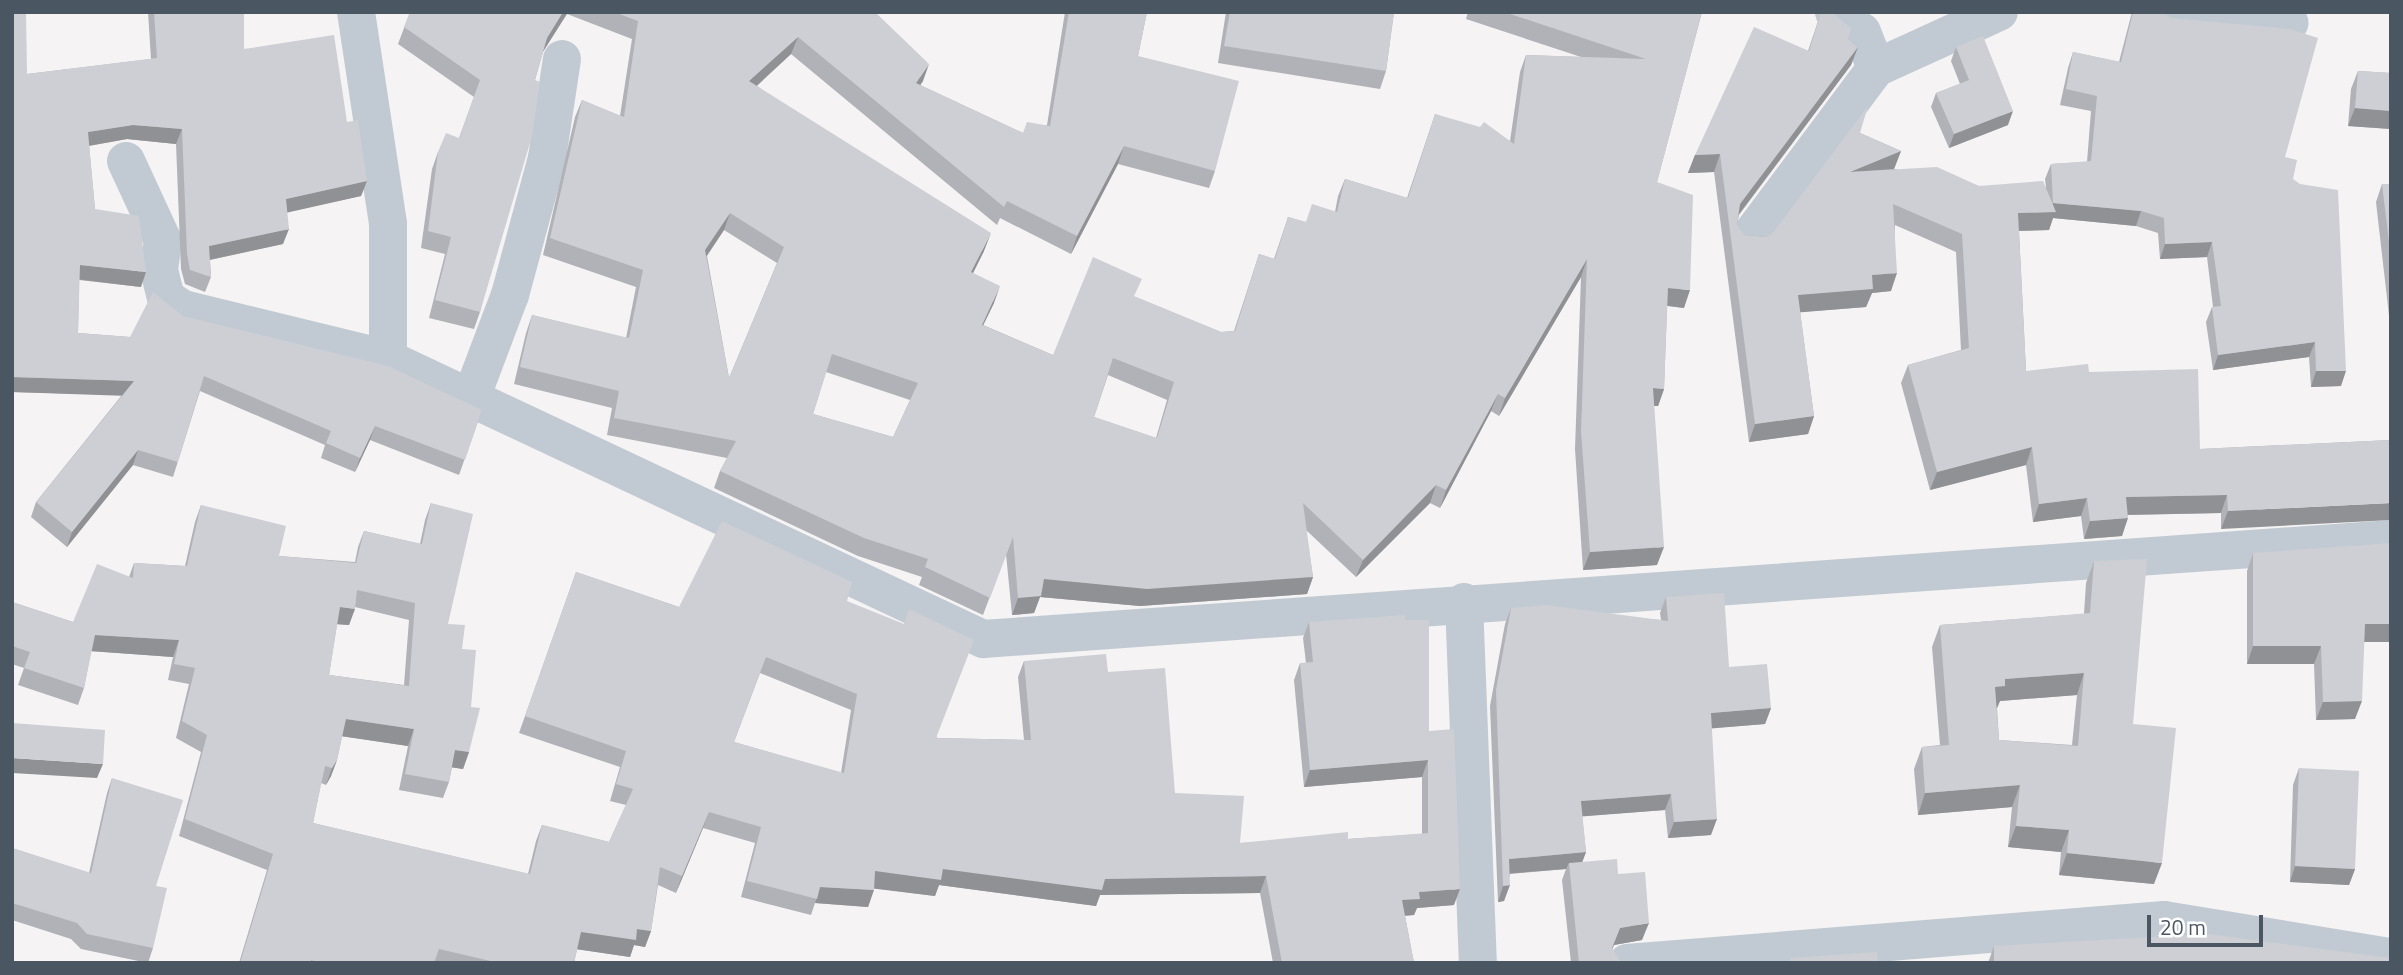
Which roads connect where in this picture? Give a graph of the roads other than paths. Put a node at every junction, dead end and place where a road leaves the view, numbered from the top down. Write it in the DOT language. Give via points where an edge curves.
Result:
graph roads {
  1 [pos="356,12"];
  2 [pos="1834,12"];
  3 [pos="2000,12"];
  4 [pos="2167,12"];
  5 [pos="2290,23"];
  6 [pos="562,59"];
  7 [pos="1876,68"];
  8 [pos="126,161"];
  9 [pos="1751,234"];
  10 [pos="388,359"];
  11 [pos="471,398"];
  12 [pos="2391,539"];
  13 [pos="1464,602"];
  14 [pos="2391,957"];
  15 [pos="1478,963"];
  16 [pos="1627,963"];
  1 -- 10 [label="street" via="388,224"];
  2 -- 7 [label="street" via="1862,32"];
  3 -- 7 [label="street"];
  4 -- 5 [label="street"];
  6 -- 11 [label="street" via="547,158 510,295"];
  7 -- 9 [label="street"];
  8 -- 10 [label="street" via="163,241 159,270 166,298 183,309"];
  10 -- 11 [label="street"];
  11 -- 13 [label="street" via="983,639"];
  12 -- 13 [label="street"];
  13 -- 15 [label="street"];
  14 -- 16 [label="street" via="2164,920"];
}
